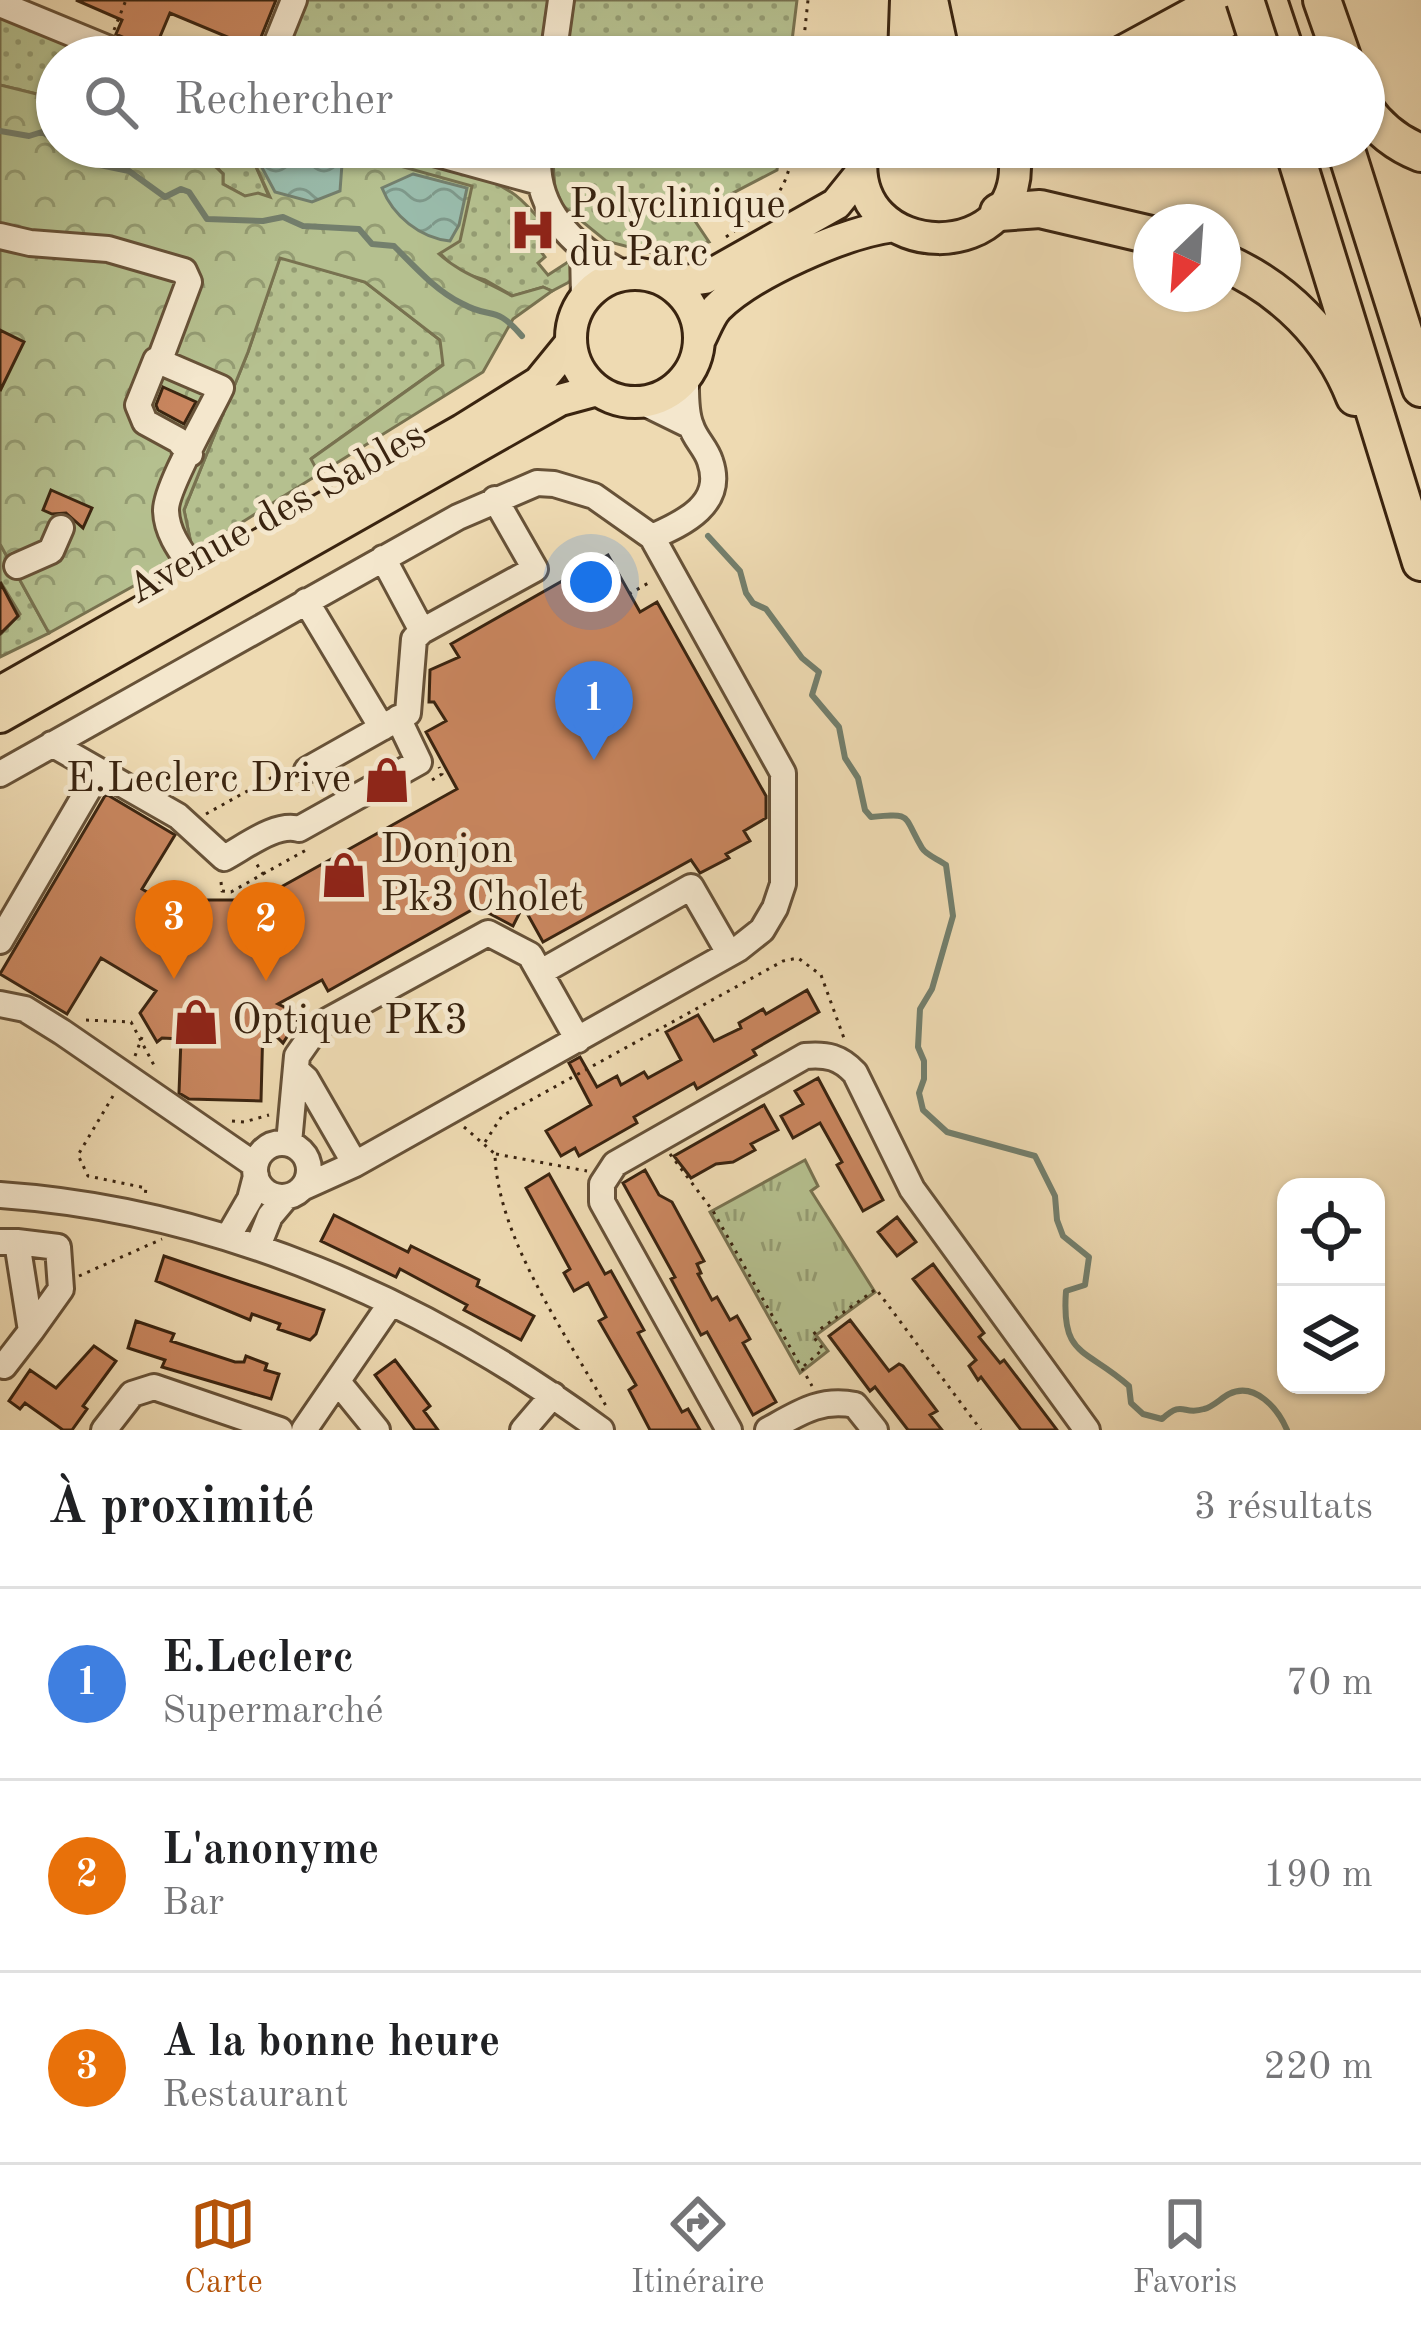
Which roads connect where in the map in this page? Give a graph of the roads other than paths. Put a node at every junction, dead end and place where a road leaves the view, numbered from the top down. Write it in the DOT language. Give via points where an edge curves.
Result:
graph roads {
  1 [pos="294,0"];
  2 [pos="561,0"];
  3 [pos="909,0"];
  4 [pos="929,0"];
  5 [pos="1217,0"];
  6 [pos="1245,0"];
  7 [pos="1268,0"];
  8 [pos="1297,0"];
  9 [pos="0,4"];
  10 [pos="77,36"];
  11 [pos="279,36"];
  12 [pos="556,36"];
  13 [pos="908,36"];
  14 [pos="937,36"];
  15 [pos="1151,36"];
  16 [pos="1201,36"];
  17 [pos="1292,36"];
  18 [pos="1296,36"];
  19 [pos="1301,36"];
  20 [pos="1385,131"];
  21 [pos="1421,153"];
  22 [pos="488,168"];
  23 [pos="538,168"];
  24 [pos="857,168"];
  25 [pos="863,168"];
  26 [pos="1016,168"];
  27 [pos="1299,168"];
  28 [pos="1324,168"];
  29 [pos="1352,168"];
  30 [pos="538,182"];
  31 [pos="999,212"];
  32 [pos="894,226"];
  33 [pos="1133,231"];
  34 [pos="0,236"];
  35 [pos="583,249"];
  36 [pos="1241,273"];
  37 [pos="626,274"];
  38 [pos="670,284"];
  39 [pos="584,298"];
  40 [pos="699,341"];
  41 [pos="570,344"];
  42 [pos="159,362"];
  43 [pos="686,377"];
  44 [pos="1421,388"];
  45 [pos="597,391"];
  46 [pos="642,402"];
  47 [pos="691,426"];
  48 [pos="190,454"];
  49 [pos="1421,476"];
  50 [pos="495,499"];
  51 [pos="61,528"];
  52 [pos="652,537"];
  53 [pos="1416,545"];
  54 [pos="383,558"];
  55 [pos="17,566"];
  56 [pos="200,579"];
  57 [pos="306,601"];
  58 [pos="422,631"];
  59 [pos="0,692"];
  60 [pos="0,717"];
  61 [pos="390,723"];
  62 [pos="87,725"];
  63 [pos="52,744"];
  64 [pos="304,765"];
  65 [pos="0,774"];
  66 [pos="107,774"];
  67 [pos="0,940"];
  68 [pos="733,951"];
  69 [pos="541,972"];
  70 [pos="0,1004"];
  71 [pos="578,1040"];
  72 [pos="296,1070"];
  73 [pos="289,1143"];
  74 [pos="355,1164"];
  75 [pos="255,1170"];
  76 [pos="295,1192"];
  77 [pos="0,1195"];
  78 [pos="228,1237"];
  79 [pos="8,1242"];
  80 [pos="258,1246"];
  81 [pos="391,1303"];
  82 [pos="31,1330"];
  83 [pos="1,1367"];
  84 [pos="338,1382"];
  85 [pos="553,1395"];
  86 [pos="600,1429"];
  87 [pos="104,1430"];
  88 [pos="280,1430"];
  89 [pos="304,1430"];
  90 [pos="377,1430"];
  91 [pos="523,1430"];
  92 [pos="729,1430"];
  93 [pos="768,1430"];
  94 [pos="874,1430"];
  95 [pos="1087,1430"];
  1 -- 11 [label="street"];
  2 -- 12 [label="street"];
  3 -- 13 [label="highway"];
  4 -- 14 [label="highway"];
  5 -- 15 [label="main road"];
  6 -- 17 [label="highway, bridge"];
  7 -- 16 [label="main road"];
  7 -- 18 [label="highway"];
  8 -- 19 [label="highway"];
  9 -- 10 [label="street"];
  20 -- 21 [label="highway"];
  22 -- 30 [label="street"];
  23 -- 30 [label="street"];
  24 -- 38 [label="main road" via="836,205 704,278"];
  25 -- 32 [label="main road" via="867,194"];
  26 -- 31 [label="main road"];
  27 -- 53 [label="highway"];
  28 -- 49 [label="highway"];
  29 -- 44 [label="highway"];
  30 -- 35 [label="street" via="550,212"];
  31 -- 32 [label="main road" via="961,238 914,237"];
  31 -- 33 [label="highway" via="1040,209"];
  32 -- 40 [label="main road" via="820,247 742,290 718,307"];
  34 -- 42 [label="street" via="107,249 184,272 189,282"];
  35 -- 37 [label="street"];
  35 -- 39 [label="street"];
  36 -- 53 [label="highway" via="1317,330 1347,377"];
  37 -- 38 [label="main road"];
  37 -- 39 [label="main road"];
  38 -- 40 [label="main road" via="692,308"];
  39 -- 41 [label="main road"];
  40 -- 43 [label="main road"];
  41 -- 45 [label="main road"];
  41 -- 56 [label="main road, Avenue des Sables" via="539,382"];
  42 -- 48 [label="street" via="138,406 145,422"];
  42 -- 48 [label="street" via="221,388"];
  43 -- 46 [label="main road"];
  43 -- 47 [label="street"];
  45 -- 46 [label="main road"];
  45 -- 60 [label="main road, Avenue des Sables" via="560,400"];
  46 -- 47 [label="street"];
  47 -- 52 [label="street" via="711,462 710,493 681,525"];
  48 -- 56 [label="street" via="167,496 166,515"];
  50 -- 52 [label="street" via="536,483 572,487"];
  50 -- 54 [label="street"];
  50 -- 58 [label="street" via="535,569"];
  51 -- 55 [label="street" via="51,551"];
  52 -- 68 [label="street" via="783,773 783,884 761,930"];
  54 -- 57 [label="street"];
  54 -- 58 [label="street"];
  56 -- 59 [label="main road, Avenue des Sables"];
  57 -- 61 [label="street"];
  57 -- 62 [label="street"];
  58 -- 61 [label="street" via="414,639 409,713"];
  61 -- 64 [label="street"];
  61 -- 66 [label="street" via="418,762 299,830 289,826 224,858"];
  62 -- 63 [label="street"];
  62 -- 66 [label="street"];
  63 -- 65 [label="street"];
  63 -- 66 [label="street"];
  66 -- 67 [label="street" via="95,778"];
  68 -- 69 [label="street" via="691,887"];
  68 -- 71 [label="street"];
  69 -- 71 [label="street"];
  69 -- 72 [label="street" via="530,955 488,933 317,1026"];
  70 -- 75 [label="street" via="25,1009 246,1155"];
  71 -- 74 [label="street"];
  72 -- 73 [label="street"];
  72 -- 74 [label="street"];
  73 -- 75 [label="street" via="271,1144"];
  73 -- 76 [label="street" via="309,1161 308,1180"];
  74 -- 76 [label="street"];
  75 -- 76 [label="street" via="263,1190"];
  75 -- 78 [label="street" via="250,1199"];
  76 -- 80 [label="street" via="270,1216"];
  77 -- 78 [label="street"];
  78 -- 80 [label="street"];
  79 -- 82 [label="street"];
  79 -- 82 [label="street" via="58,1247 61,1289"];
  80 -- 81 [label="street"];
  81 -- 84 [label="street"];
  81 -- 85 [label="street"];
  82 -- 83 [label="street"];
  84 -- 89 [label="street"];
  84 -- 90 [label="street"];
  85 -- 86 [label="street"];
  85 -- 91 [label="street"];
  87 -- 88 [label="street" via="131,1394 154,1387"];
  92 -- 95 [label="street" via="602,1202 602,1184 615,1164 659,1138 805,1056 823,1054 855,1073 912,1189"];
  93 -- 94 [label="street" via="820,1403 855,1405"];
}
